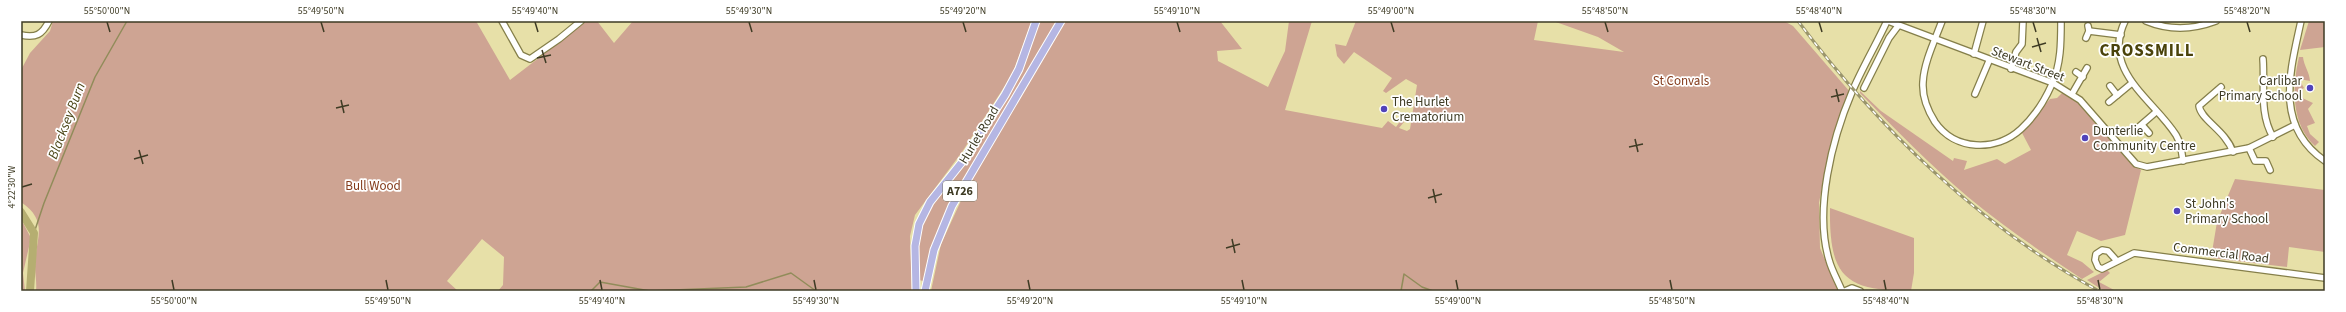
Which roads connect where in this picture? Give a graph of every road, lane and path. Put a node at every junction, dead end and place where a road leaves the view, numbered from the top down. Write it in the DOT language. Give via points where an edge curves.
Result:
graph roads {
  1 [pos="49,21"];
  2 [pos="502,21"];
  3 [pos="581,21"];
  4 [pos="1036,21"];
  5 [pos="1061,21"];
  6 [pos="1887,21"];
  7 [pos="1942,21"];
  8 [pos="1983,21"];
  9 [pos="2023,21"];
  10 [pos="2061,21"];
  11 [pos="2125,21"];
  12 [pos="2146,21"];
  13 [pos="2216,21"];
  14 [pos="2301,21"];
  15 [pos="1898,26"];
  16 [pos="21,35"];
  17 [pos="2121,35"];
  18 [pos="2086,38"];
  19 [pos="1936,39"];
  20 [pos="1974,54"];
  21 [pos="2263,59"];
  22 [pos="1989,60"];
  23 [pos="2087,68"];
  24 [pos="2012,69"];
  25 [pos="2076,72"];
  26 [pos="2083,77"];
  27 [pos="2053,83"];
  28 [pos="2132,83"];
  29 [pos="2110,86"];
  30 [pos="2221,87"];
  31 [pos="1864,88"];
  32 [pos="1975,94"];
  33 [pos="2072,94"];
  34 [pos="2117,95"];
  35 [pos="2109,102"];
  36 [pos="2156,112"];
  37 [pos="2142,125"];
  38 [pos="2295,125"];
  39 [pos="2134,131"];
  40 [pos="2149,133"];
  41 [pos="2273,137"];
  42 [pos="2249,148"];
  43 [pos="2233,152"];
  44 [pos="2325,161"];
  45 [pos="2184,162"];
  46 [pos="2270,170"];
  47 [pos="2117,261"];
  48 [pos="2325,278"];
  49 [pos="916,291"];
  50 [pos="925,291"];
  51 [pos="1843,291"];
  52 [pos="1860,291"];
  1 -- 16 [label="street" via="38,36"];
  2 -- 3 [label="street" via="521,55 530,59"];
  4 -- 49 [label="main road, Hurlet Road / A726" via="1019,69 1005,95 962,162 930,202 919,224 914,246"];
  5 -- 50 [label="main road, Hurlet Road / A726" via="952,206 934,250"];
  6 -- 15 [label="street, Stewart Street"];
  6 -- 51 [label="street" via="1852,90 1829,163 1825,237 1829,261"];
  7 -- 19 [label="street"];
  8 -- 20 [label="street"];
  9 -- 24 [label="street" via="2022,44 2016,52"];
  10 -- 27 [label="street" via="2060,61"];
  11 -- 17 [label="street"];
  12 -- 13 [label="street" via="2175,29 2195,28"];
  14 -- 38 [label="street" via="2290,73 2289,105"];
  15 -- 19 [label="street, Stewart Street"];
  15 -- 31 [label="street" via="1889,38 1870,83"];
  17 -- 18 [label="street" via="2089,29"];
  17 -- 28 [label="street" via="2123,67"];
  19 -- 20 [label="street, Stewart Street"];
  19 -- 27 [label="street" via="1923,83 1926,106 1940,130 1960,143 1975,146 1991,144 2020,130 2041,104"];
  20 -- 22 [label="street, Stewart Street"];
  21 -- 41 [label="street" via="2264,115"];
  22 -- 24 [label="street, Stewart Street"];
  22 -- 32 [label="street"];
  23 -- 26 [label="street"];
  24 -- 27 [label="street, Stewart Street"];
  25 -- 26 [label="street"];
  26 -- 33 [label="street"];
  27 -- 33 [label="street, Stewart Street"];
  28 -- 34 [label="street"];
  28 -- 36 [label="street"];
  29 -- 34 [label="street"];
  30 -- 43 [label="street" via="2201,104 2199,109 2226,136"];
  33 -- 45 [label="street, Stewart Street" via="2136,164 2147,167"];
  34 -- 35 [label="street"];
  36 -- 37 [label="street"];
  36 -- 45 [label="street" via="2177,136"];
  37 -- 39 [label="street"];
  37 -- 40 [label="street"];
  38 -- 41 [label="street, Stewart Street"];
  38 -- 44 [label="street" via="2306,145"];
  41 -- 42 [label="street, Stewart Street"];
  42 -- 43 [label="street, Stewart Street"];
  42 -- 46 [label="street" via="2255,161 2266,161"];
  43 -- 45 [label="street, Stewart Street"];
  47 -- 48 [label="street, Commercial Road" via="2134,253"];
  51 -- 52 [label="street" via="1852,288"];
}
